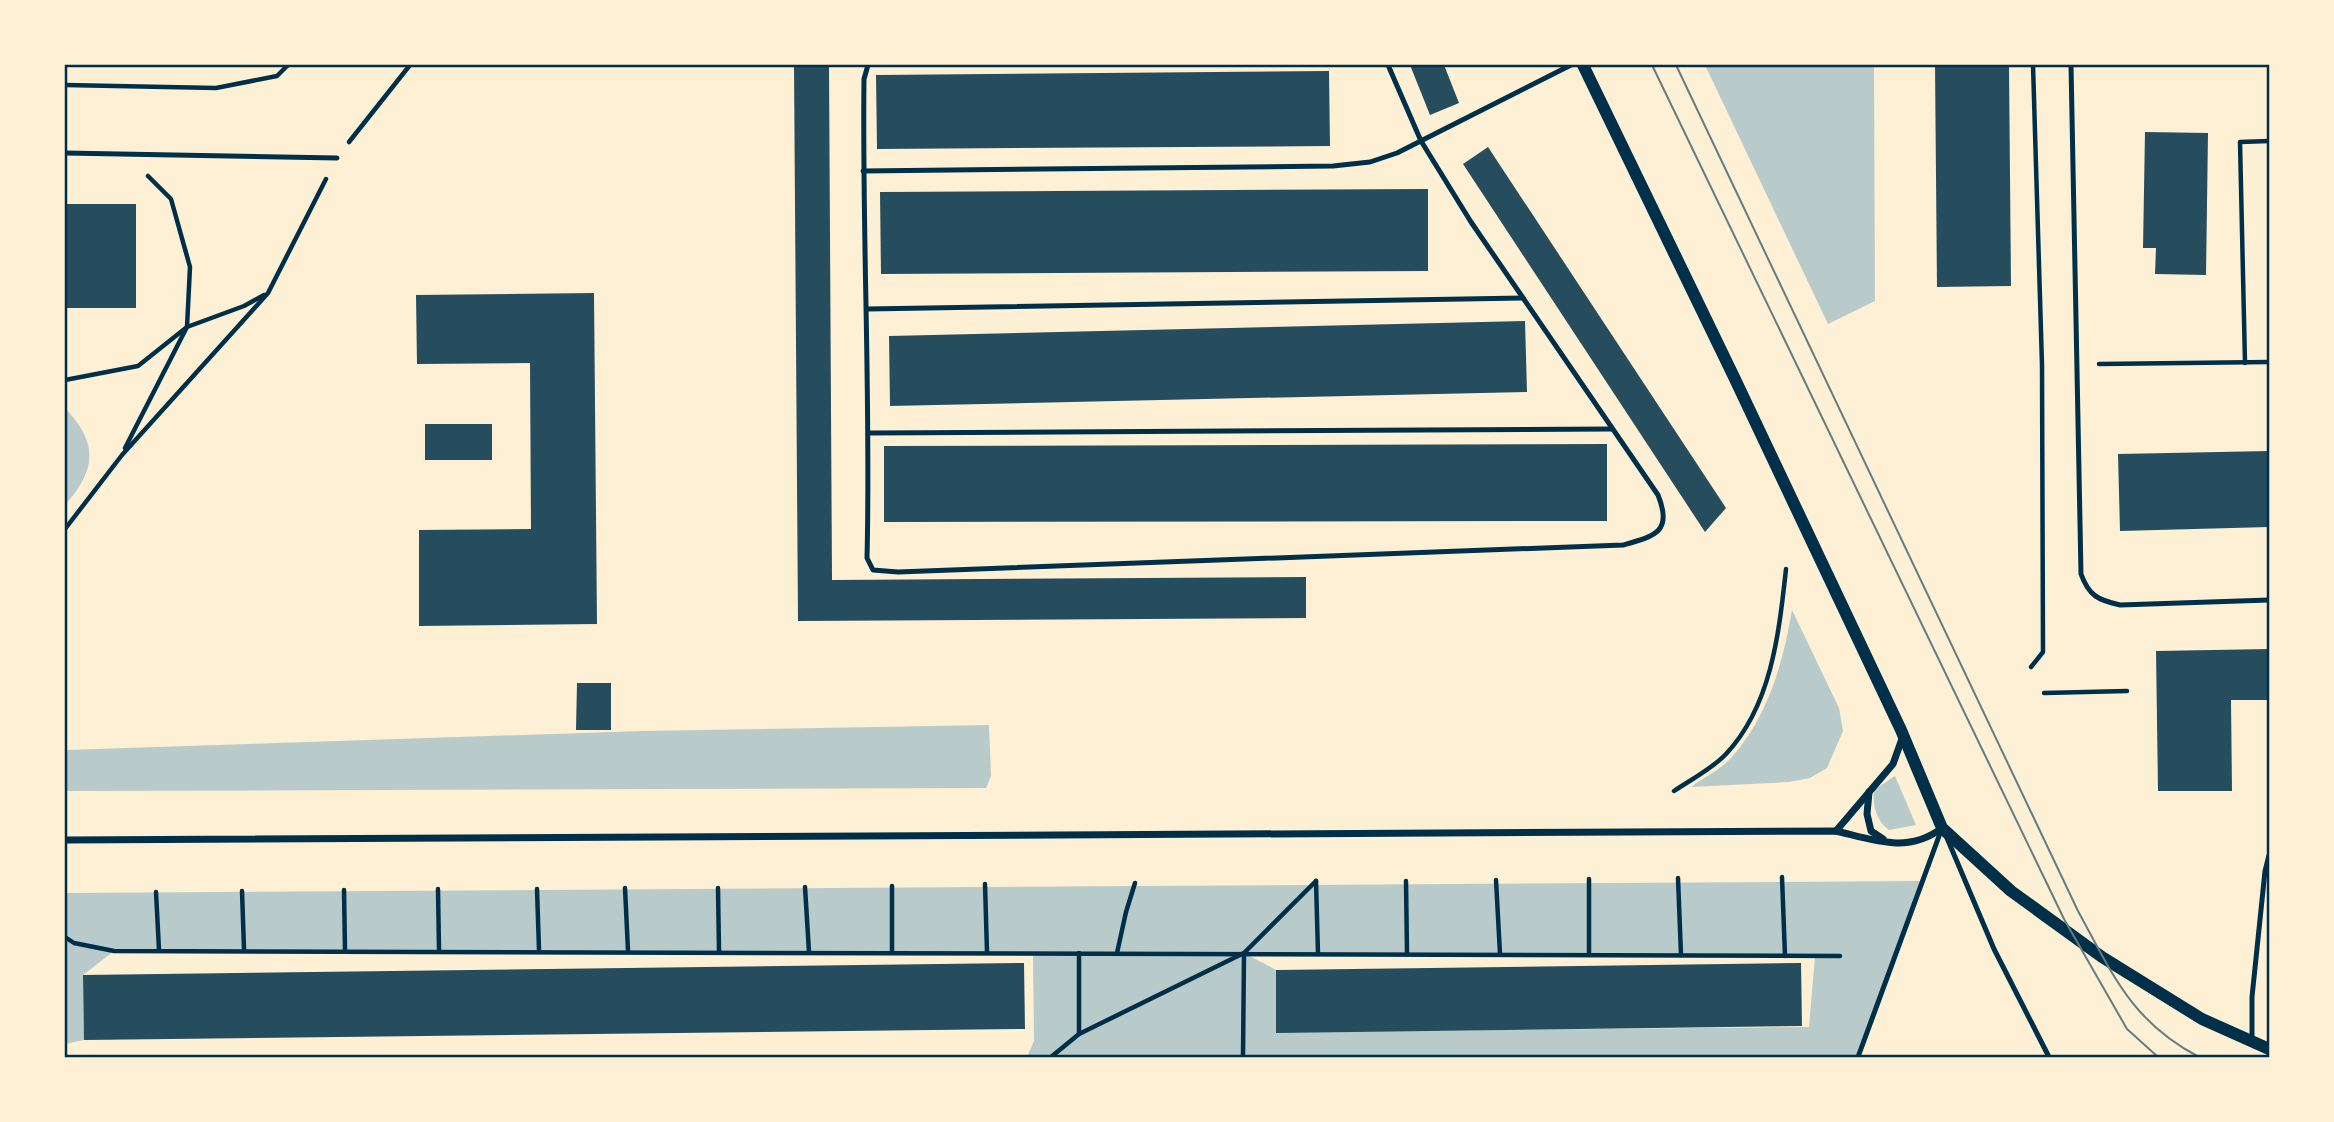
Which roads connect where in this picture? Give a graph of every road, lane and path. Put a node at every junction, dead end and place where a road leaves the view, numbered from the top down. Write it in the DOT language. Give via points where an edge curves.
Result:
graph roads {
  1 [pos="288,65"];
  2 [pos="410,65"];
  3 [pos="868,65"];
  4 [pos="1388,65"];
  5 [pos="1571,65"];
  6 [pos="1583,65"];
  7 [pos="2034,65"];
  8 [pos="2071,65"];
  9 [pos="65,85"];
  10 [pos="1421,141"];
  11 [pos="2269,141"];
  12 [pos="125,152"];
  13 [pos="65,153"];
  14 [pos="337,158"];
  15 [pos="863,171"];
  16 [pos="268,293"];
  17 [pos="1523,298"];
  18 [pos="867,309"];
  19 [pos="187,327"];
  20 [pos="2269,362"];
  21 [pos="2245,363"];
  22 [pos="2077,364"];
  23 [pos="65,380"];
  24 [pos="1612,429"];
  25 [pos="870,433"];
  26 [pos="122,455"];
  27 [pos="65,529"];
  28 [pos="1786,569"];
  29 [pos="2269,600"];
  30 [pos="2031,667"];
  31 [pos="2127,691"];
  32 [pos="2044,693"];
  33 [pos="1903,736"];
  34 [pos="1870,788"];
  35 [pos="1674,791"];
  36 [pos="1942,828"];
  37 [pos="1836,831"];
  38 [pos="65,840"];
  39 [pos="1889,843"];
  40 [pos="2269,855"];
  41 [pos="1782,877"];
  42 [pos="1678,878"];
  43 [pos="1589,879"];
  44 [pos="1496,880"];
  45 [pos="1406,881"];
  46 [pos="1136,883"];
  47 [pos="985,884"];
  48 [pos="892,886"];
  49 [pos="805,887"];
  50 [pos="625,888"];
  51 [pos="718,888"];
  52 [pos="537,889"];
  53 [pos="344,890"];
  54 [pos="438,890"];
  55 [pos="242,891"];
  56 [pos="156,892"];
  57 [pos="65,937"];
  58 [pos="159,950"];
  59 [pos="244,950"];
  60 [pos="345,950"];
  61 [pos="439,950"];
  62 [pos="539,950"];
  63 [pos="628,951"];
  64 [pos="719,951"];
  65 [pos="809,951"];
  66 [pos="892,952"];
  67 [pos="987,952"];
  68 [pos="1079,953"];
  69 [pos="1118,953"];
  70 [pos="1244,953"];
  71 [pos="1318,954"];
  72 [pos="1407,954"];
  73 [pos="1500,954"];
  74 [pos="1589,955"];
  75 [pos="1681,955"];
  76 [pos="1785,956"];
  77 [pos="1840,956"];
  78 [pos="1079,1034"];
  79 [pos="2252,1042"];
  80 [pos="2269,1049"];
  81 [pos="1051,1057"];
  82 [pos="1244,1057"];
  83 [pos="1858,1057"];
  84 [pos="2049,1057"];
  1 -- 9 [label="path" via="276,76 216,88"];
  2 -- 14 [label="path"];
  3 -- 15 [label="lane"];
  4 -- 10 [label="lane"];
  5 -- 10 [label="lane"];
  6 -- 33 [label="street"];
  7 -- 30 [label="path" via="2043,652"];
  8 -- 22 [label="lane"];
  10 -- 15 [label="lane" via="1370,162 1333,166"];
  10 -- 17 [label="lane"];
  11 -- 21 [label="path" via="2240,142"];
  12 -- 13 [label="lane"];
  12 -- 14 [label="lane"];
  12 -- 19 [label="path" via="171,199 190,267"];
  14 -- 16 [label="path"];
  15 -- 18 [label="lane"];
  16 -- 19 [label="path"];
  16 -- 26 [label="path"];
  17 -- 18 [label="lane"];
  17 -- 24 [label="lane"];
  18 -- 25 [label="lane"];
  19 -- 23 [label="path" via="138,366"];
  19 -- 26 [label="path"];
  20 -- 21 [label="path"];
  21 -- 22 [label="path"];
  22 -- 29 [label="lane" via="2081,574 2087,589 2098,600 2120,605"];
  24 -- 25 [label="lane"];
  24 -- 25 [label="lane" via="1665,512 1663,525 1653,536 1623,545 881,572 869,566 867,558"];
  26 -- 27 [label="path"];
  28 -- 35 [label="path" via="1778,646 1754,713 1726,754"];
  31 -- 32 [label="path"];
  33 -- 34 [label="street" via="1893,764"];
  33 -- 36 [label="street"];
  34 -- 37 [label="street"];
  34 -- 39 [label="street" via="1867,814 1871,831"];
  36 -- 39 [label="street" via="1923,842"];
  36 -- 79 [label="street" via="2011,891 2073,937 2202,1019"];
  36 -- 83 [label="lane"];
  36 -- 84 [label="lane" via="1994,949"];
  37 -- 38 [label="street"];
  37 -- 39 [label="street"];
  40 -- 79 [label="lane" via="2252,997"];
  41 -- 76 [label="path"];
  42 -- 75 [label="path"];
  43 -- 74 [label="path"];
  44 -- 73 [label="path"];
  45 -- 72 [label="path"];
  46 -- 69 [label="path"];
  47 -- 67 [label="path"];
  48 -- 66 [label="path"];
  49 -- 65 [label="path"];
  50 -- 63 [label="path"];
  51 -- 64 [label="path"];
  52 -- 62 [label="path"];
  53 -- 60 [label="path"];
  54 -- 61 [label="path"];
  55 -- 59 [label="path"];
  56 -- 58 [label="path"];
  57 -- 58 [label="path" via="114,951"];
  58 -- 59 [label="path"];
  59 -- 60 [label="path"];
  60 -- 61 [label="path"];
  61 -- 62 [label="path"];
  62 -- 63 [label="path"];
  63 -- 64 [label="path"];
  64 -- 65 [label="path"];
  65 -- 66 [label="path"];
  66 -- 67 [label="path"];
  67 -- 68 [label="path"];
  68 -- 69 [label="path"];
  68 -- 78 [label="path"];
  69 -- 70 [label="path"];
  70 -- 71 [label="path"];
  70 -- 71 [label="path" via="1316,881"];
  70 -- 78 [label="path"];
  70 -- 82 [label="path"];
  71 -- 72 [label="path"];
  72 -- 73 [label="path"];
  73 -- 74 [label="path"];
  74 -- 75 [label="path"];
  75 -- 76 [label="path"];
  76 -- 77 [label="path"];
  78 -- 81 [label="path"];
  79 -- 80 [label="street"];
}
